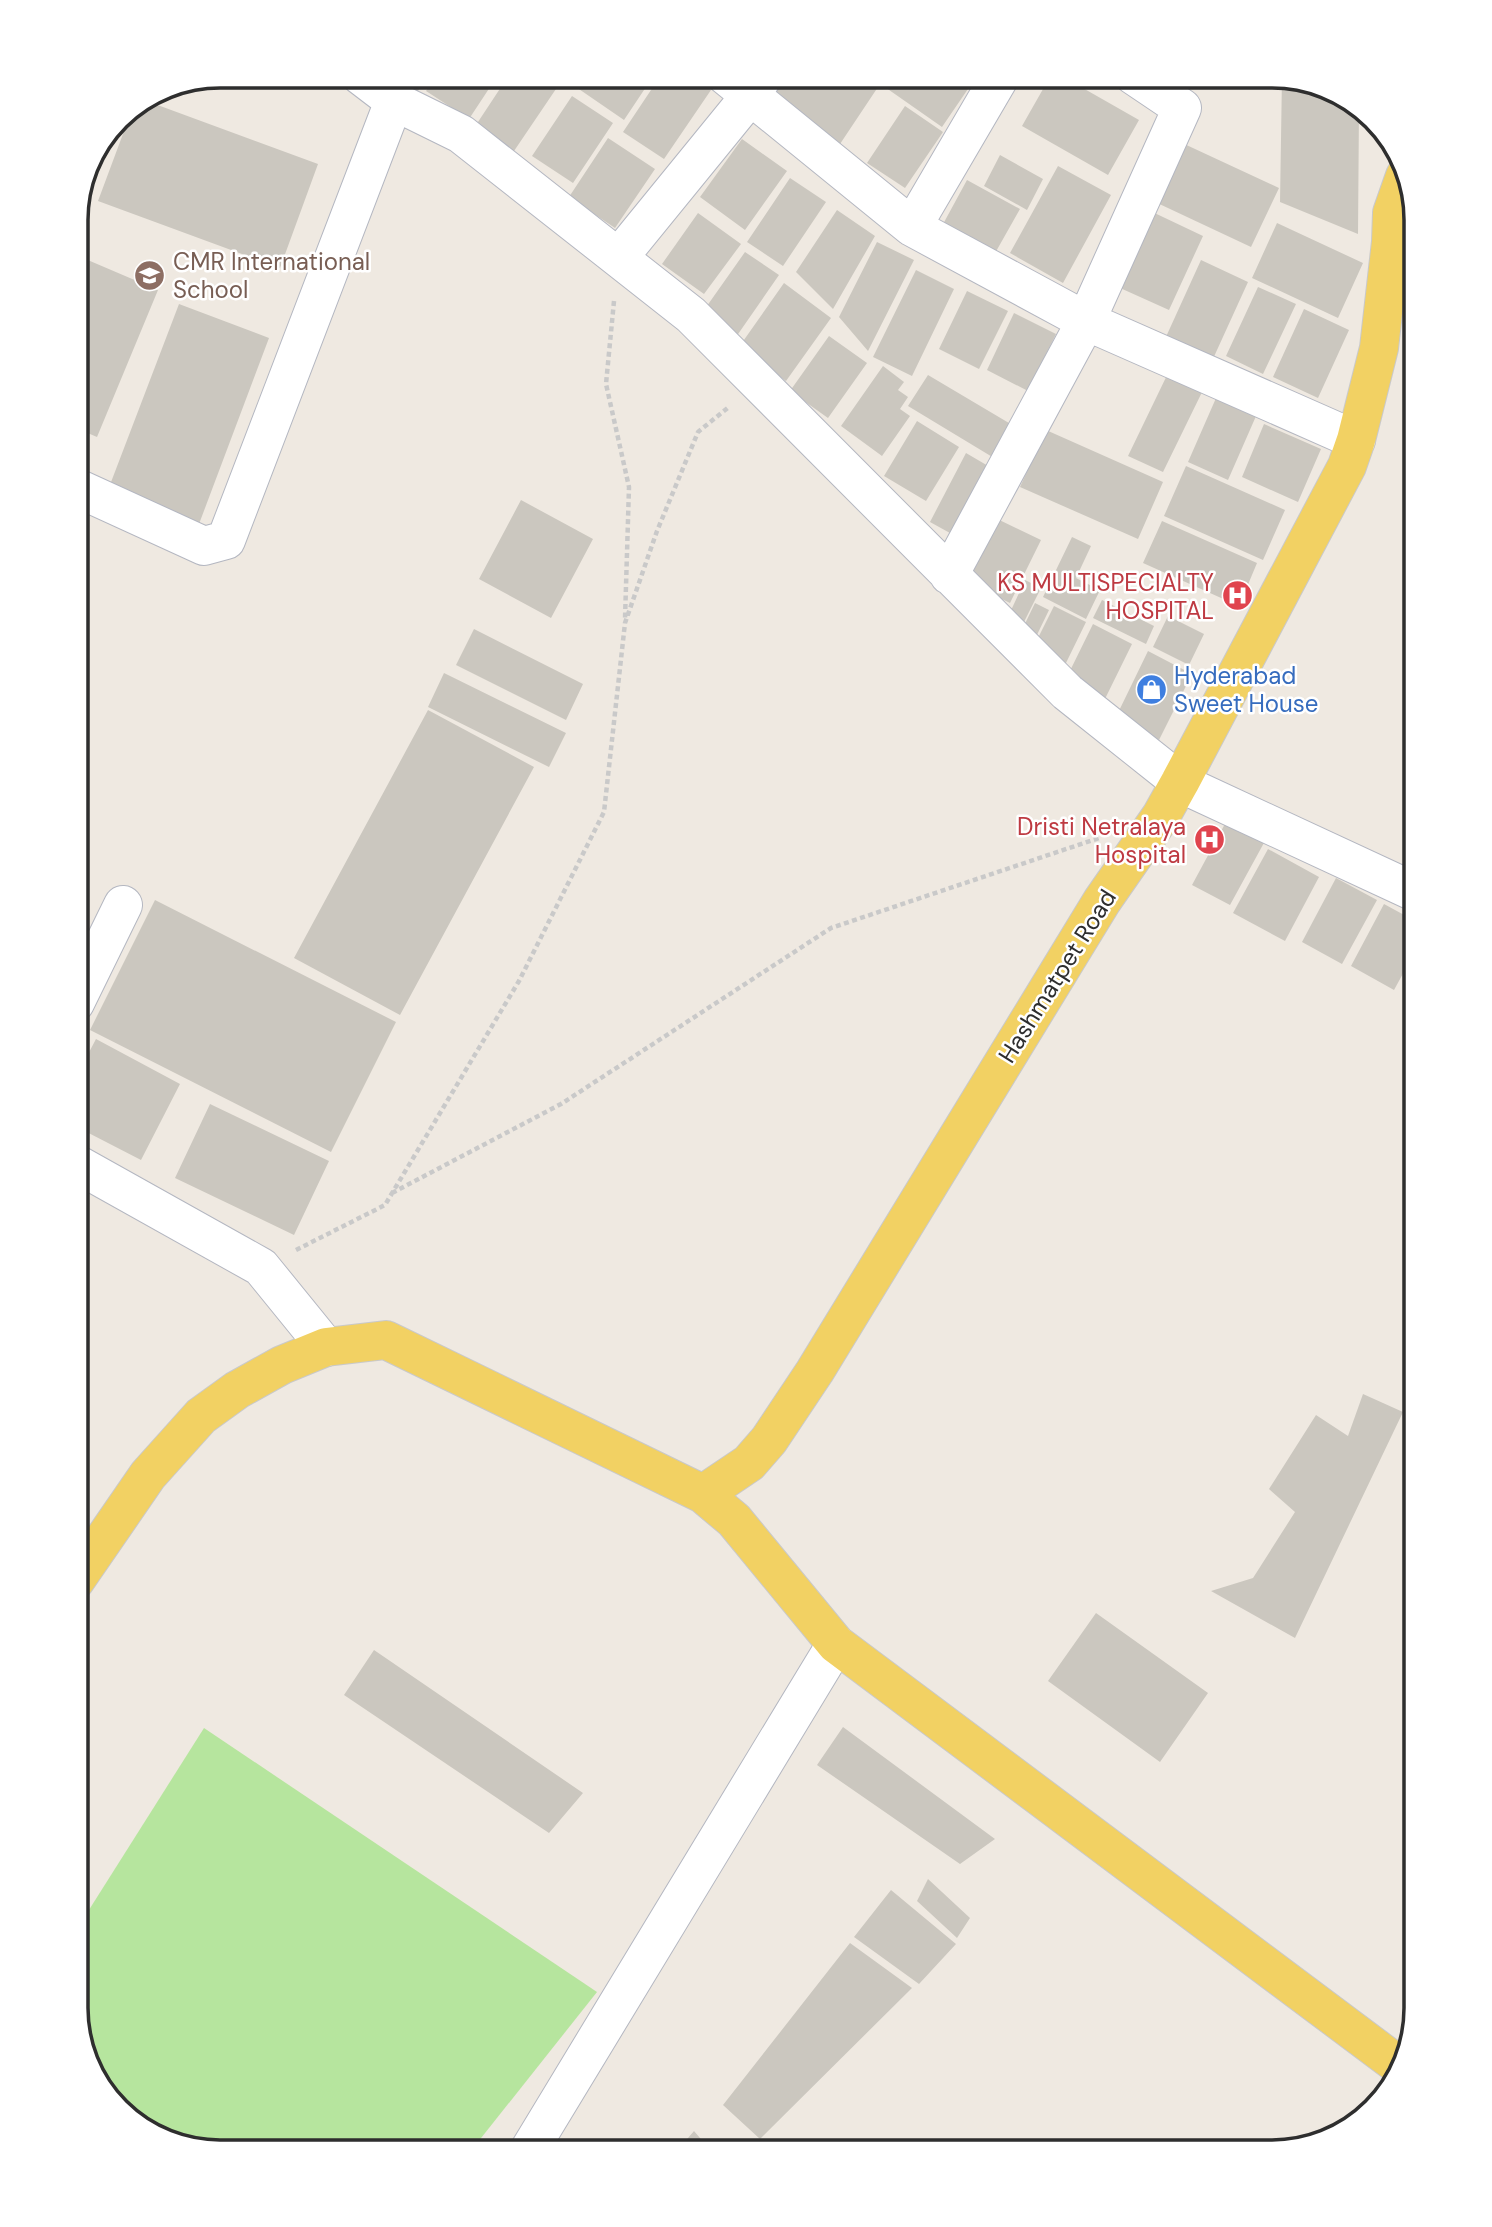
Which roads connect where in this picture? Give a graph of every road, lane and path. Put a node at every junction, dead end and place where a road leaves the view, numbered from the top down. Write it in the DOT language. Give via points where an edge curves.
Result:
graph roads {
  1 [pos="378,88"];
  2 [pos="743,88"];
  3 [pos="754,88"];
  4 [pos="993,88"];
  5 [pos="1152,88"];
  6 [pos="394,100"];
  7 [pos="1401,188"];
  8 [pos="912,227"];
  9 [pos="619,257"];
  10 [pos="1086,321"];
  11 [pos="1404,322"];
  12 [pos="759,382"];
  13 [pos="1356,440"];
  14 [pos="88,493"];
  15 [pos="949,575"];
  16 [pos="625,623"];
  17 [pos="1188,786"];
  18 [pos="1161,816"];
  19 [pos="1404,887"];
  20 [pos="123,905"];
  21 [pos="88,976"];
  22 [pos="88,1170"];
  23 [pos="392,1194"];
  24 [pos="261,1267"];
  25 [pos="326,1347"];
  26 [pos="703,1494"];
  27 [pos="734,1520"];
  28 [pos="88,1562"];
  29 [pos="836,1644"];
  30 [pos="1393,2061"];
  31 [pos="536,2139"];
  1 -- 6 [label="street"];
  2 -- 9 [label="street"];
  3 -- 8 [label="street"];
  4 -- 8 [label="street"];
  5 -- 10 [label="street" via="1182,108"];
  6 -- 9 [label="street" via="461,134"];
  6 -- 14 [label="street" via="226,540 204,546"];
  7 -- 13 [label="main road, Hashmatpet Road" via="1392,213 1379,348"];
  8 -- 10 [label="street"];
  9 -- 12 [label="street" via="691,315"];
  9 -- 16 [label="path" via="606,384 629,487"];
  10 -- 13 [label="street"];
  10 -- 15 [label="street"];
  11 -- 17 [label="main road, Hashmatpet Road" via="1400,357 1373,450 1345,514"];
  12 -- 15 [label="street"];
  12 -- 16 [label="path" via="698,432"];
  13 -- 17 [label="main road, Hashmatpet Road"];
  15 -- 17 [label="street" via="1067,692"];
  16 -- 23 [label="path" via="604,812 519,981"];
  17 -- 18 [label="main road, Hashmatpet Road"];
  17 -- 19 [label="street"];
  17 -- 27 [label="main road, Hashmatpet Road" via="993,1120"];
  18 -- 23 [label="path" via="831,928 561,1104"];
  18 -- 26 [label="main road, Hashmatpet Road" via="1102,901 769,1440 749,1463"];
  20 -- 21 [label="street"];
  22 -- 24 [label="street"];
  23 -- 24 [label="path" via="385,1205"];
  24 -- 25 [label="street"];
  25 -- 26 [label="main road" via="386,1340"];
  25 -- 28 [label="main road" via="236,1390 201,1416 148,1475"];
  26 -- 27 [label="main road"];
  27 -- 29 [label="main road"];
  29 -- 30 [label="main road"];
  29 -- 31 [label="street"];
}
